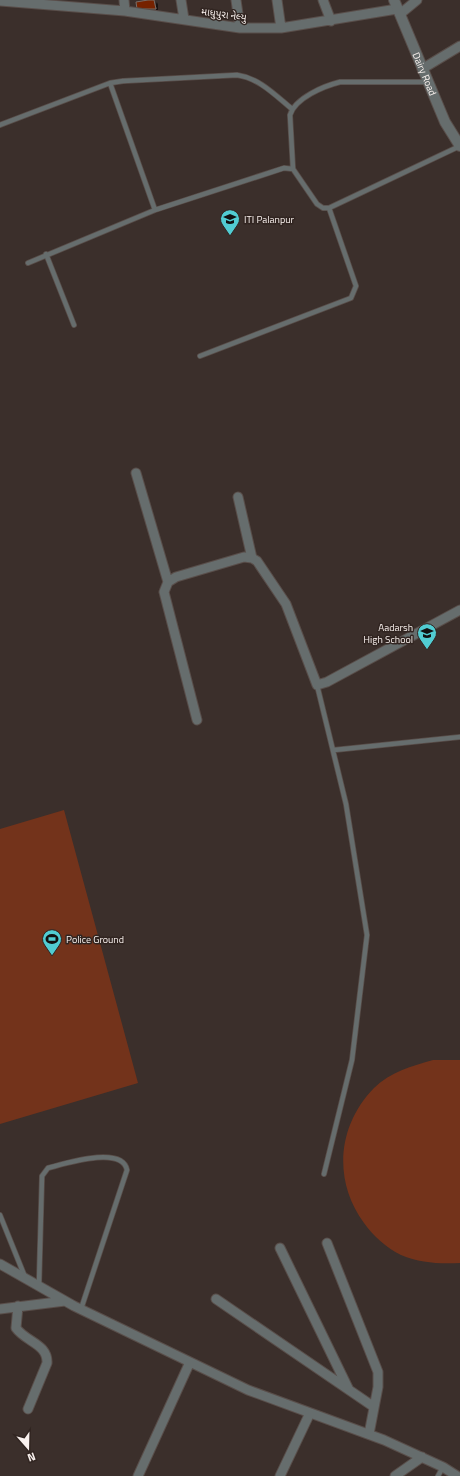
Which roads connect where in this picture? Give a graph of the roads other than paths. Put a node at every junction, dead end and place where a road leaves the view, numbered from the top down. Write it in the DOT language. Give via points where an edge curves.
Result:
graph roads {
  1 [pos="124,0"];
  2 [pos="181,0"];
  3 [pos="236,0"];
  4 [pos="277,0"];
  5 [pos="323,0"];
  6 [pos="416,0"];
  7 [pos="0,1"];
  8 [pos="91,5"];
  9 [pos="397,8"];
  10 [pos="125,11"];
  11 [pos="184,19"];
  12 [pos="331,21"];
  13 [pos="240,28"];
  14 [pos="281,28"];
  15 [pos="460,46"];
  16 [pos="422,68"];
  17 [pos="428,82"];
  18 [pos="110,83"];
  19 [pos="292,109"];
  20 [pos="0,125"];
  21 [pos="460,146"];
  22 [pos="293,169"];
  23 [pos="329,208"];
  24 [pos="155,210"];
  25 [pos="46,254"];
  26 [pos="28,263"];
  27 [pos="74,325"];
  28 [pos="200,356"];
  29 [pos="136,473"];
  30 [pos="238,496"];
  31 [pos="252,558"];
  32 [pos="168,582"];
  33 [pos="460,610"];
  34 [pos="317,685"];
  35 [pos="197,720"];
  36 [pos="460,736"];
  37 [pos="334,750"];
  38 [pos="324,1174"];
  39 [pos="0,1215"];
  40 [pos="327,1243"];
  41 [pos="280,1248"];
  42 [pos="0,1264"];
  43 [pos="25,1278"];
  44 [pos="39,1286"];
  45 [pos="216,1299"];
  46 [pos="65,1301"];
  47 [pos="18,1306"];
  48 [pos="0,1309"];
  49 [pos="80,1309"];
  50 [pos="190,1362"];
  51 [pos="349,1390"];
  52 [pos="374,1407"];
  53 [pos="28,1409"];
  54 [pos="310,1413"];
  55 [pos="369,1434"];
  56 [pos="422,1457"];
  57 [pos="443,1467"];
  58 [pos="138,1476"];
  59 [pos="280,1476"];
  60 [pos="395,1476"];
  61 [pos="438,1476"];
  62 [pos="457,1476"];
  1 -- 10 [label="street"];
  2 -- 11 [label="street"];
  3 -- 13 [label="street"];
  4 -- 14 [label="street"];
  5 -- 12 [label="street"];
  6 -- 9 [label="street"];
  7 -- 8 [label="street, માધુપુરા નેલ્યુ"];
  8 -- 10 [label="street, માધુપુરા નેલ્યુ"];
  9 -- 12 [label="street, માધુપુરા નેલ્યુ"];
  9 -- 16 [label="street, Dairy Road"];
  10 -- 11 [label="street, માધુપુરા નેલ્યુ"];
  11 -- 13 [label="street, માધુપુરા નેલ્યુ"];
  12 -- 14 [label="street, માધુપુરા નેલ્યુ"];
  13 -- 14 [label="street, માધુપુરા નેલ્યુ"];
  15 -- 16 [label="street"];
  16 -- 17 [label="street, Dairy Road"];
  17 -- 19 [label="lane" via="340,82 330,84 302,100"];
  17 -- 21 [label="street, Dairy Road" via="445,122"];
  18 -- 19 [label="lane" via="247,76 259,82"];
  18 -- 20 [label="lane"];
  18 -- 24 [label="lane"];
  19 -- 22 [label="lane" via="290,115"];
  21 -- 23 [label="lane"];
  22 -- 23 [label="lane" via="317,204"];
  22 -- 24 [label="lane" via="284,168"];
  23 -- 28 [label="lane" via="356,286 351,298"];
  24 -- 25 [label="lane"];
  25 -- 26 [label="lane"];
  25 -- 27 [label="lane"];
  29 -- 32 [label="street"];
  30 -- 31 [label="street"];
  31 -- 32 [label="street" via="244,556 176,577"];
  31 -- 34 [label="street" via="286,604"];
  32 -- 35 [label="street" via="164,592"];
  33 -- 34 [label="street"];
  34 -- 37 [label="lane"];
  36 -- 37 [label="lane"];
  37 -- 38 [label="lane" via="346,804 367,935 352,1060"];
  39 -- 43 [label="lane"];
  40 -- 52 [label="street" via="378,1372"];
  41 -- 51 [label="street"];
  42 -- 43 [label="street"];
  43 -- 44 [label="street"];
  44 -- 46 [label="street"];
  44 -- 49 [label="lane" via="44,1172 48,1168 92,1157 108,1157 122,1162 127,1170"];
  45 -- 51 [label="street"];
  46 -- 47 [label="street"];
  46 -- 49 [label="street"];
  47 -- 48 [label="street"];
  47 -- 53 [label="street" via="16,1328 45,1350 47,1356"];
  49 -- 50 [label="street"];
  50 -- 54 [label="street" via="248,1390"];
  50 -- 58 [label="street"];
  51 -- 52 [label="street"];
  52 -- 55 [label="street"];
  54 -- 55 [label="street"];
  54 -- 59 [label="street"];
  55 -- 56 [label="street"];
  56 -- 57 [label="street"];
  56 -- 60 [label="street"];
  57 -- 61 [label="lane"];
  57 -- 62 [label="street"];
}
